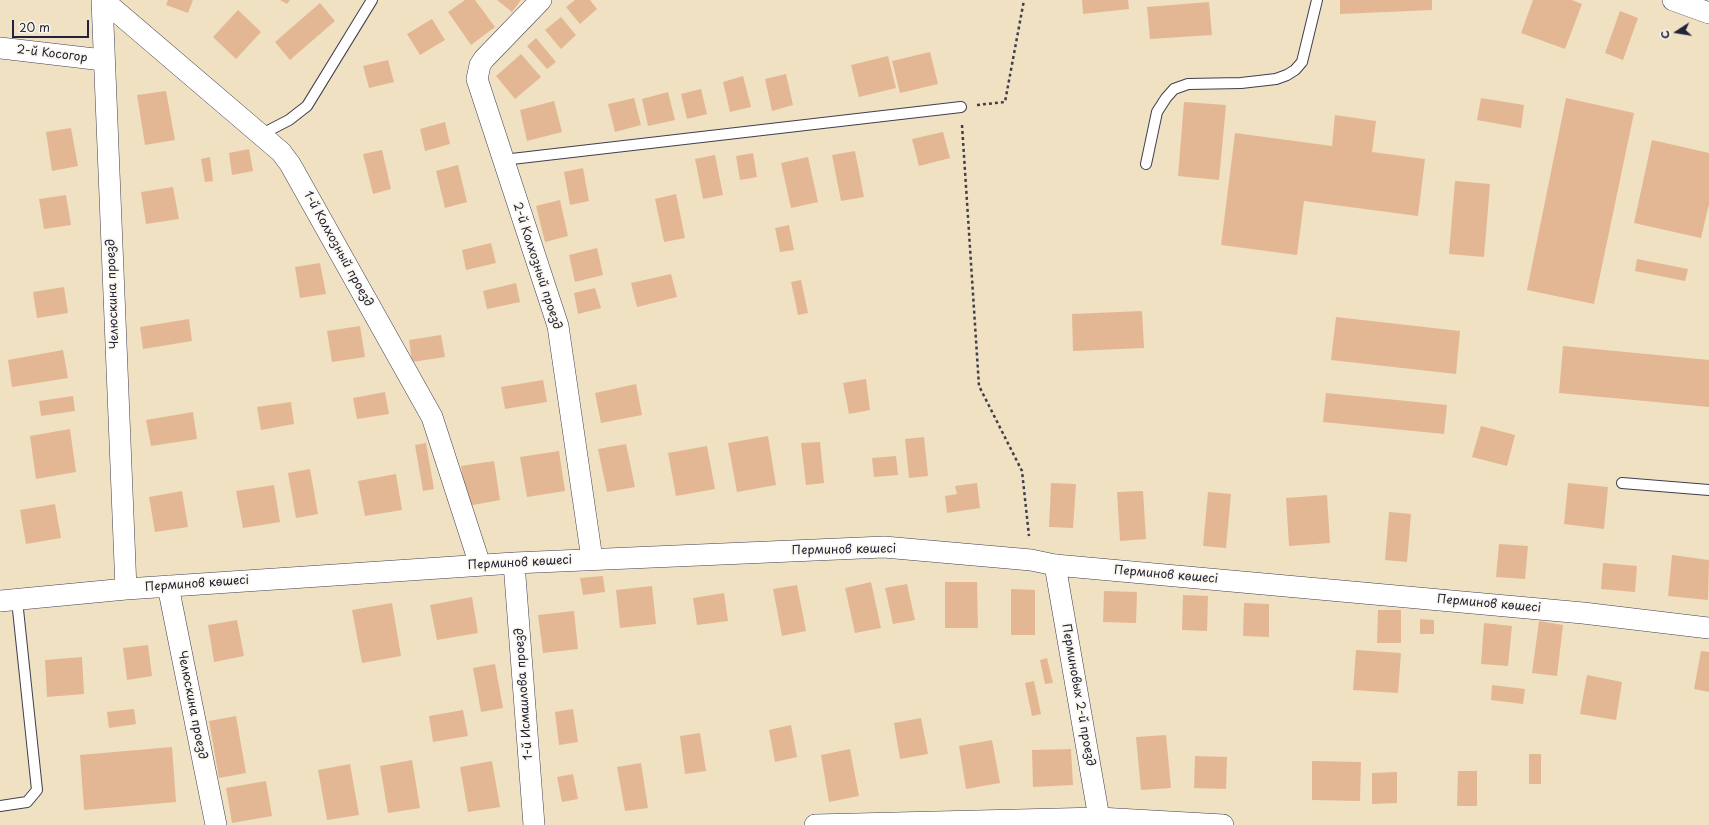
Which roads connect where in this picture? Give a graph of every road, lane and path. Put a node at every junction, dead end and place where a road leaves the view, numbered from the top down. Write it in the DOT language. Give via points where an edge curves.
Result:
graph roads {
  1 [pos="102,0"];
  2 [pos="372,0"];
  3 [pos="541,0"];
  4 [pos="1024,0"];
  5 [pos="1317,0"];
  6 [pos="1673,0"];
  7 [pos="1709,13"];
  8 [pos="0,48"];
  9 [pos="103,60"];
  10 [pos="961,107"];
  11 [pos="260,135"];
  12 [pos="504,160"];
  13 [pos="1146,164"];
  14 [pos="1622,483"];
  15 [pos="1709,490"];
  16 [pos="592,559"];
  17 [pos="1031,560"];
  18 [pos="514,563"];
  19 [pos="480,565"];
  20 [pos="1055,565"];
  21 [pos="168,586"];
  22 [pos="126,589"];
  23 [pos="9,601"];
  24 [pos="1709,628"];
  25 [pos="0,806"];
  26 [pos="1099,822"];
  27 [pos="216,825"];
  28 [pos="534,825"];
  29 [pos="815,825"];
  30 [pos="1223,825"];
  1 -- 9 [label="street, Челюскина проезд"];
  1 -- 11 [label="street, 1-й Колхозный проезд"];
  2 -- 11 [label="lane" via="307,106 289,120"];
  3 -- 12 [label="street, 2-й Колхозный проезд" via="484,59 478,72 479,86"];
  4 -- 10 [label="path" via="1005,102"];
  5 -- 13 [label="lane" via="1302,62 1295,70 1276,79 1241,83 1188,84 1174,89 1158,112"];
  6 -- 7 [label="street"];
  8 -- 9 [label="street, 2-й Косогор"];
  9 -- 22 [label="street, Челюскина проезд"];
  10 -- 12 [label="lane"];
  10 -- 17 [label="path" via="979,386 1022,471"];
  11 -- 19 [label="street, 1-й Колхозный проезд" via="280,152 294,170 432,417"];
  12 -- 16 [label="street, 2-й Колхозный проезд" via="558,326"];
  14 -- 15 [label="lane"];
  16 -- 17 [label="street, Перминов көшесі" via="884,547"];
  16 -- 18 [label="street, Перминов көшесі"];
  17 -- 20 [label="street, Перминов көшесі"];
  18 -- 19 [label="street, Перминов көшесі"];
  18 -- 28 [label="street, 1-й Исмаилова проезд"];
  19 -- 21 [label="street, Перминов көшесі"];
  20 -- 24 [label="street, Перминов көшесі" via="1583,613"];
  20 -- 26 [label="street, Перминовых 2-й проезд"];
  21 -- 22 [label="street, Перминов көшесі"];
  21 -- 27 [label="street, Челюскина проезд"];
  22 -- 23 [label="street, Перминов көшесі"];
  23 -- 25 [label="lane" via="37,790 27,802"];
  26 -- 29 [label="street"];
  26 -- 30 [label="street"];
}
